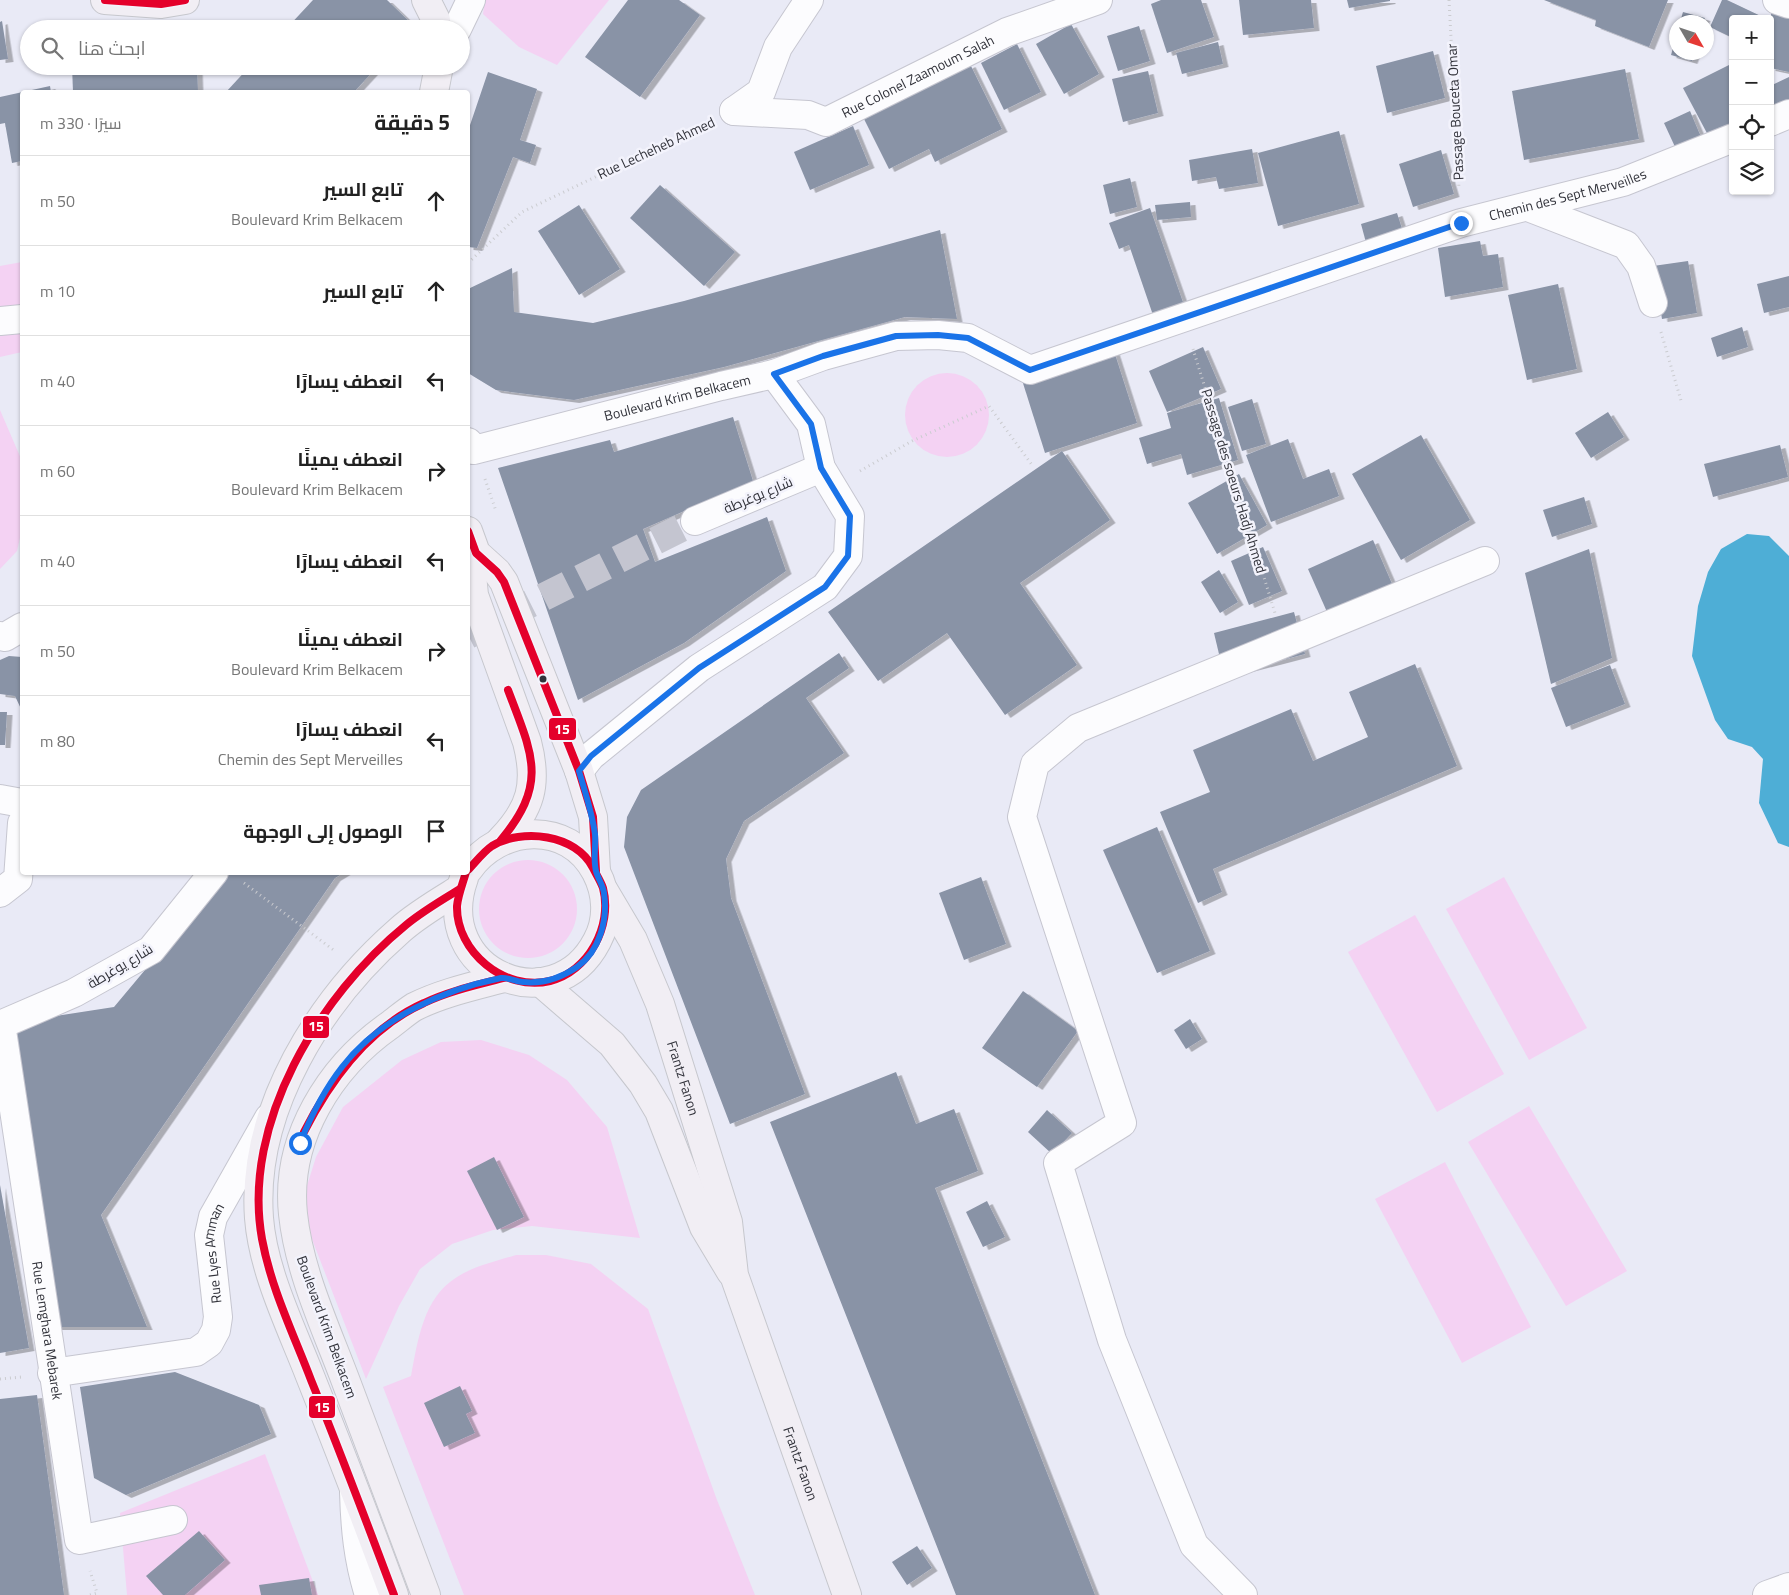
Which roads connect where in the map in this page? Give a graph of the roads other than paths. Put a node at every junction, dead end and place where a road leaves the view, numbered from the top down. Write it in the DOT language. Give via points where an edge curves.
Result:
graph roads {
  1 [pos="105,0"];
  2 [pos="185,0"];
  3 [pos="426,0"];
  4 [pos="471,0"];
  5 [pos="809,0"];
  6 [pos="1098,0"];
  7 [pos="1777,0"];
  8 [pos="1789,4"];
  9 [pos="436,20"];
  10 [pos="461,20"];
  11 [pos="437,75"];
  12 [pos="434,90"];
  13 [pos="1789,114"];
  14 [pos="1774,120"];
  15 [pos="1729,140"];
  16 [pos="1528,207"];
  17 [pos="1653,303"];
  18 [pos="20,319"];
  19 [pos="0,320"];
  20 [pos="1030,370"];
  21 [pos="774,374"];
  22 [pos="470,445"];
  23 [pos="827,479"];
  24 [pos="694,521"];
  25 [pos="472,542"];
  26 [pos="1485,561"];
  27 [pos="20,628"];
  28 [pos="0,636"];
  29 [pos="579,771"];
  30 [pos="0,799"];
  31 [pos="20,804"];
  32 [pos="500,840"];
  33 [pos="20,851"];
  34 [pos="470,870"];
  35 [pos="225,875"];
  36 [pos="464,877"];
  37 [pos="600,881"];
  38 [pos="0,893"];
  39 [pos="504,978"];
  40 [pos="540,982"];
  41 [pos="1,1025"];
  42 [pos="276,1106"];
  43 [pos="734,1275"];
  44 [pos="52,1374"];
  45 [pos="354,1486"];
  46 [pos="174,1520"];
  47 [pos="1789,1587"];
  48 [pos="369,1595"];
  49 [pos="394,1595"];
  50 [pos="426,1595"];
  51 [pos="847,1595"];
  52 [pos="1243,1595"];
  53 [pos="1767,1595"];
  1 -- 2 [label="main road" via="161,4"];
  3 -- 9 [label="main road"];
  4 -- 10 [label="street"];
  5 -- 6 [label="street, Rue Colonel Zaamoum Salah" via="778,46 761,92 734,111 808,115 826,122 1007,32"];
  7 -- 8 [label="street"];
  11 -- 12 [label="main road"];
  13 -- 14 [label="street"];
  15 -- 16 [label="street, Chemin des Sept Merveilles" via="1623,182"];
  16 -- 17 [label="street" via="1626,245 1641,266"];
  16 -- 20 [label="street, Chemin des Sept Merveilles" via="1461,223"];
  18 -- 19 [label="street"];
  20 -- 21 [label="street, Boulevard Krim Belkacem" via="968,338 938,335 896,336 823,356"];
  21 -- 22 [label="street, Boulevard Krim Belkacem" via="474,450"];
  21 -- 23 [label="street" via="811,424"];
  23 -- 24 [label="street, شارع يوغرطة"];
  23 -- 29 [label="street" via="850,516 848,556 825,587 699,668 591,756"];
  25 -- 29 [label="main road" via="504,582"];
  25 -- 32 [label="main road" via="474,595 532,763 532,786 526,808 516,825"];
  26 -- 52 [label="street" via="1078,728 1035,764 1022,817 1122,1123 1058,1163 1112,1340 1194,1544"];
  27 -- 28 [label="street"];
  29 -- 37 [label="main road" via="592,817"];
  30 -- 31 [label="street"];
  32 -- 34 [label="main road" via="487,849"];
  32 -- 37 [label="main road" via="536,834 554,837 584,856"];
  33 -- 38 [label="street" via="18,879"];
  35 -- 41 [label="street, شارع يوغرطة" via="151,950 74,993"];
  36 -- 39 [label="main road" via="457,910 460,932 470,951 485,967"];
  36 -- 42 [label="main road" via="400,929 358,970 321,1020 297,1060"];
  37 -- 40 [label="main road" via="606,911 592,951 578,966 560,977"];
  37 -- 43 [label="main road, Frantz Fanon" via="633,940 660,1004 728,1222"];
  39 -- 40 [label="main road"];
  39 -- 50 [label="main road, Boulevard Krim Belkacem" via="413,1008 370,1038 342,1066 316,1106 300,1143 292,1177 293,1213 302,1257"];
  40 -- 43 [label="main road, Frantz Fanon" via="612,1044 643,1084 659,1111 704,1227"];
  41 -- 44 [label="street, Rue Lemghara Mebarek"];
  42 -- 44 [label="street, Rue Lyes Amman" via="214,1217 209,1235 218,1316 216,1330 209,1343 196,1352"];
  42 -- 45 [label="main road" via="262,1148 258,1185 259,1220 266,1256 286,1316"];
  43 -- 51 [label="main road, Frantz Fanon"];
  44 -- 46 [label="street, Rue Lemghara Mebarek" via="79,1540"];
  45 -- 48 [label="street" via="356,1539"];
  45 -- 49 [label="main road"];
  47 -- 53 [label="street"];
}
